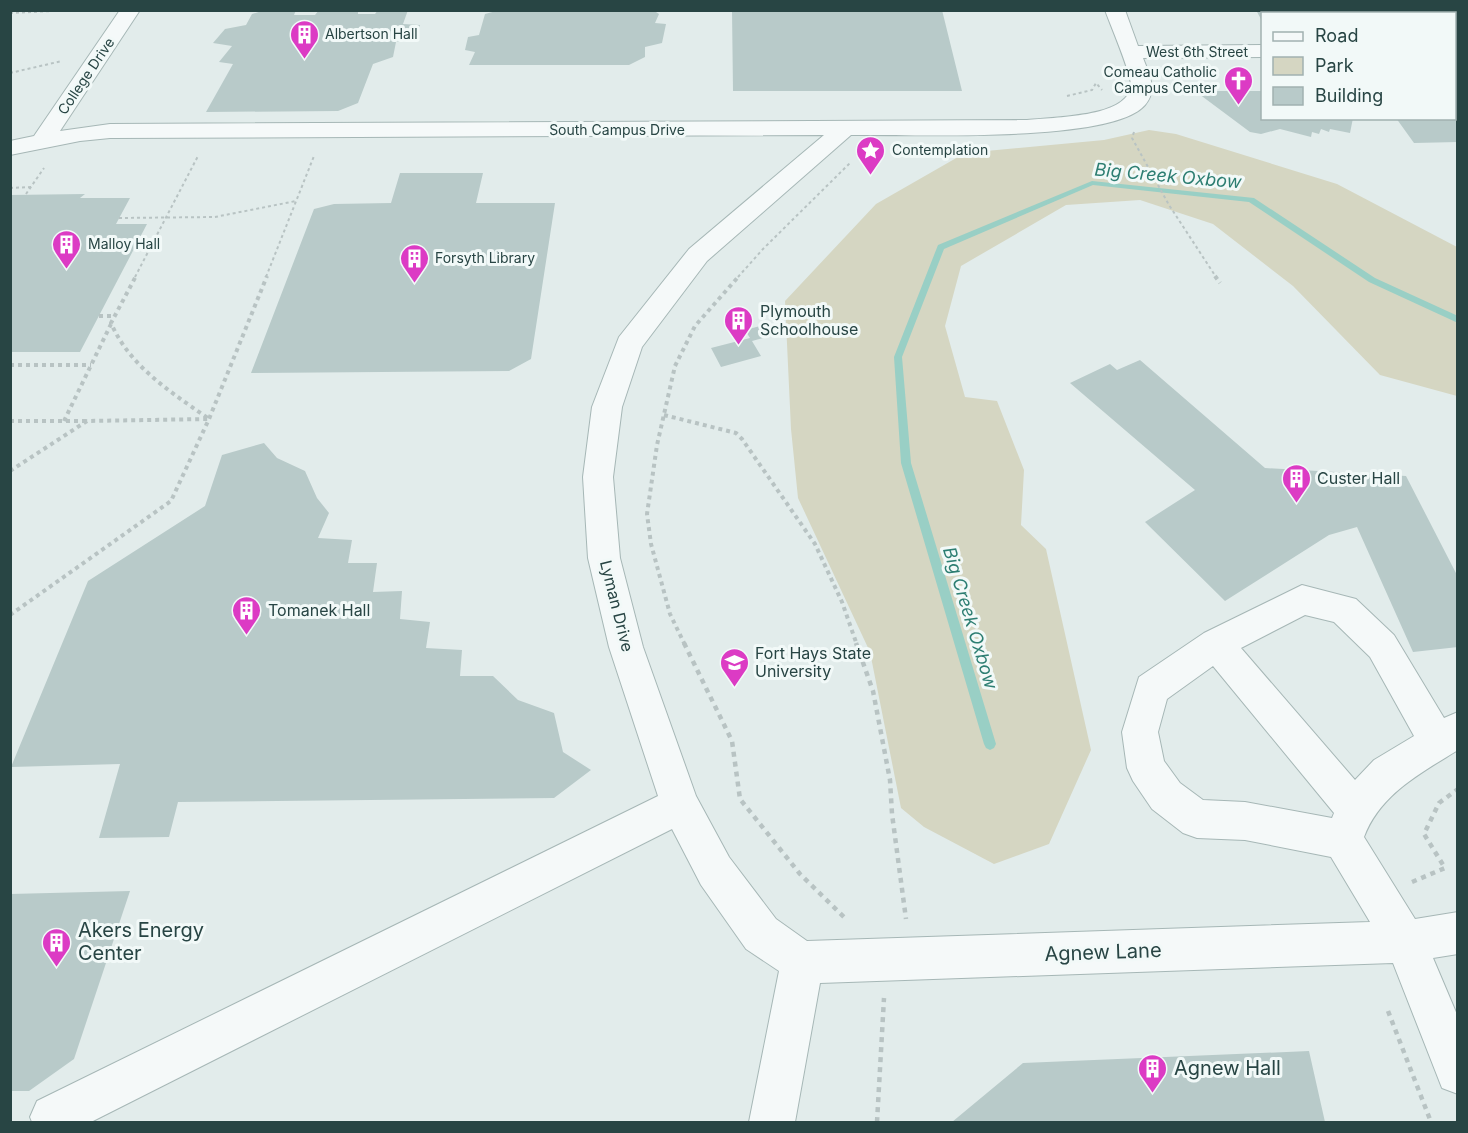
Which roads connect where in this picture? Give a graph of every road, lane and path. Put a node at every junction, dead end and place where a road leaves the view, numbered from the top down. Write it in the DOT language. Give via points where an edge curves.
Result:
graph roads {
  1 [pos="74,10"];
  2 [pos="130,10"];
  3 [pos="1114,10"];
  4 [pos="10,13"];
  5 [pos="1261,51"];
  6 [pos="1456,51"];
  7 [pos="1131,52"];
  8 [pos="1458,56"];
  9 [pos="63,61"];
  10 [pos="10,73"];
  11 [pos="844,129"];
  12 [pos="1132,138"];
  13 [pos="42,141"];
  14 [pos="10,148"];
  15 [pos="816,153"];
  16 [pos="198,156"];
  17 [pos="314,156"];
  18 [pos="46,164"];
  19 [pos="31,187"];
  20 [pos="10,188"];
  21 [pos="26,195"];
  22 [pos="297,201"];
  23 [pos="119,218"];
  24 [pos="165,220"];
  25 [pos="1220,284"];
  26 [pos="99,316"];
  27 [pos="115,316"];
  28 [pos="111,323"];
  29 [pos="10,365"];
  30 [pos="91,365"];
  31 [pos="664,415"];
  32 [pos="209,419"];
  33 [pos="10,421"];
  34 [pos="64,421"];
  35 [pos="87,421"];
  36 [pos="10,471"];
  37 [pos="10,615"];
  38 [pos="1216,644"];
  39 [pos="1448,736"];
  40 [pos="1458,789"];
  41 [pos="680,805"];
  42 [pos="1349,825"];
  43 [pos="1377,896"];
  44 [pos="858,922"];
  45 [pos="1458,933"];
  46 [pos="1405,942"];
  47 [pos="897,959"];
  48 [pos="802,962"];
  49 [pos="1388,1011"];
  50 [pos="1458,1072"];
  51 [pos="53,1117"];
  52 [pos="772,1122"];
  53 [pos="877,1122"];
  54 [pos="1431,1122"];
  1 -- 4 [label="path"];
  2 -- 13 [label="street, College Drive"];
  3 -- 7 [label="street, South Campus Drive"];
  5 -- 7 [label="street, West 6th Street"];
  6 -- 8 [label="street"];
  7 -- 11 [label="street, South Campus Drive" via="1142,84 1136,102 1120,113 1027,127"];
  9 -- 10 [label="path"];
  11 -- 13 [label="street, South Campus Drive" via="110,131"];
  11 -- 15 [label="street, Lyman Drive"];
  12 -- 25 [label="path" via="1168,205"];
  13 -- 14 [label="street, South Campus Drive"];
  15 -- 31 [label="path" via="859,154 763,249 694,326 675,366"];
  15 -- 41 [label="street, Lyman Drive" via="698,255 629,344 607,407 598,477 604,558 626,647"];
  16 -- 24 [label="path"];
  17 -- 22 [label="path"];
  18 -- 19 [label="path"];
  19 -- 20 [label="path"];
  19 -- 21 [label="path"];
  22 -- 24 [label="path" via="215,218"];
  22 -- 32 [label="path"];
  23 -- 24 [label="path"];
  24 -- 27 [label="path"];
  26 -- 27 [label="path"];
  27 -- 28 [label="path"];
  28 -- 30 [label="path"];
  28 -- 32 [label="path" via="126,351 160,384"];
  29 -- 30 [label="path"];
  30 -- 34 [label="path"];
  31 -- 44 [label="path" via="647,514 651,544 670,614 732,741 740,799 800,874 847,920"];
  31 -- 47 [label="path" via="736,433 815,544 842,602 873,692 890,780 907,925"];
  32 -- 35 [label="path"];
  32 -- 37 [label="path" via="171,501"];
  33 -- 34 [label="path"];
  34 -- 35 [label="path"];
  35 -- 36 [label="path"];
  38 -- 39 [label="street" via="1302,600 1344,609 1382,646"];
  38 -- 42 [label="street"];
  38 -- 42 [label="street" via="1152,689 1140,732 1146,768 1166,796 1197,819"];
  39 -- 42 [label="street" via="1387,773"];
  40 -- 43 [label="path" via="1439,803 1424,834 1445,868"];
  41 -- 48 [label="street, Lyman Drive" via="715,871 761,934"];
  41 -- 51 [label="street"];
  42 -- 43 [label="street"];
  43 -- 46 [label="street"];
  45 -- 46 [label="street, Agnew Lane"];
  46 -- 47 [label="street, Agnew Lane"];
  46 -- 50 [label="street"];
  47 -- 48 [label="street, Agnew Lane"];
  47 -- 53 [label="path" via="883,1002"];
  48 -- 52 [label="street"];
  49 -- 54 [label="path"];
}
